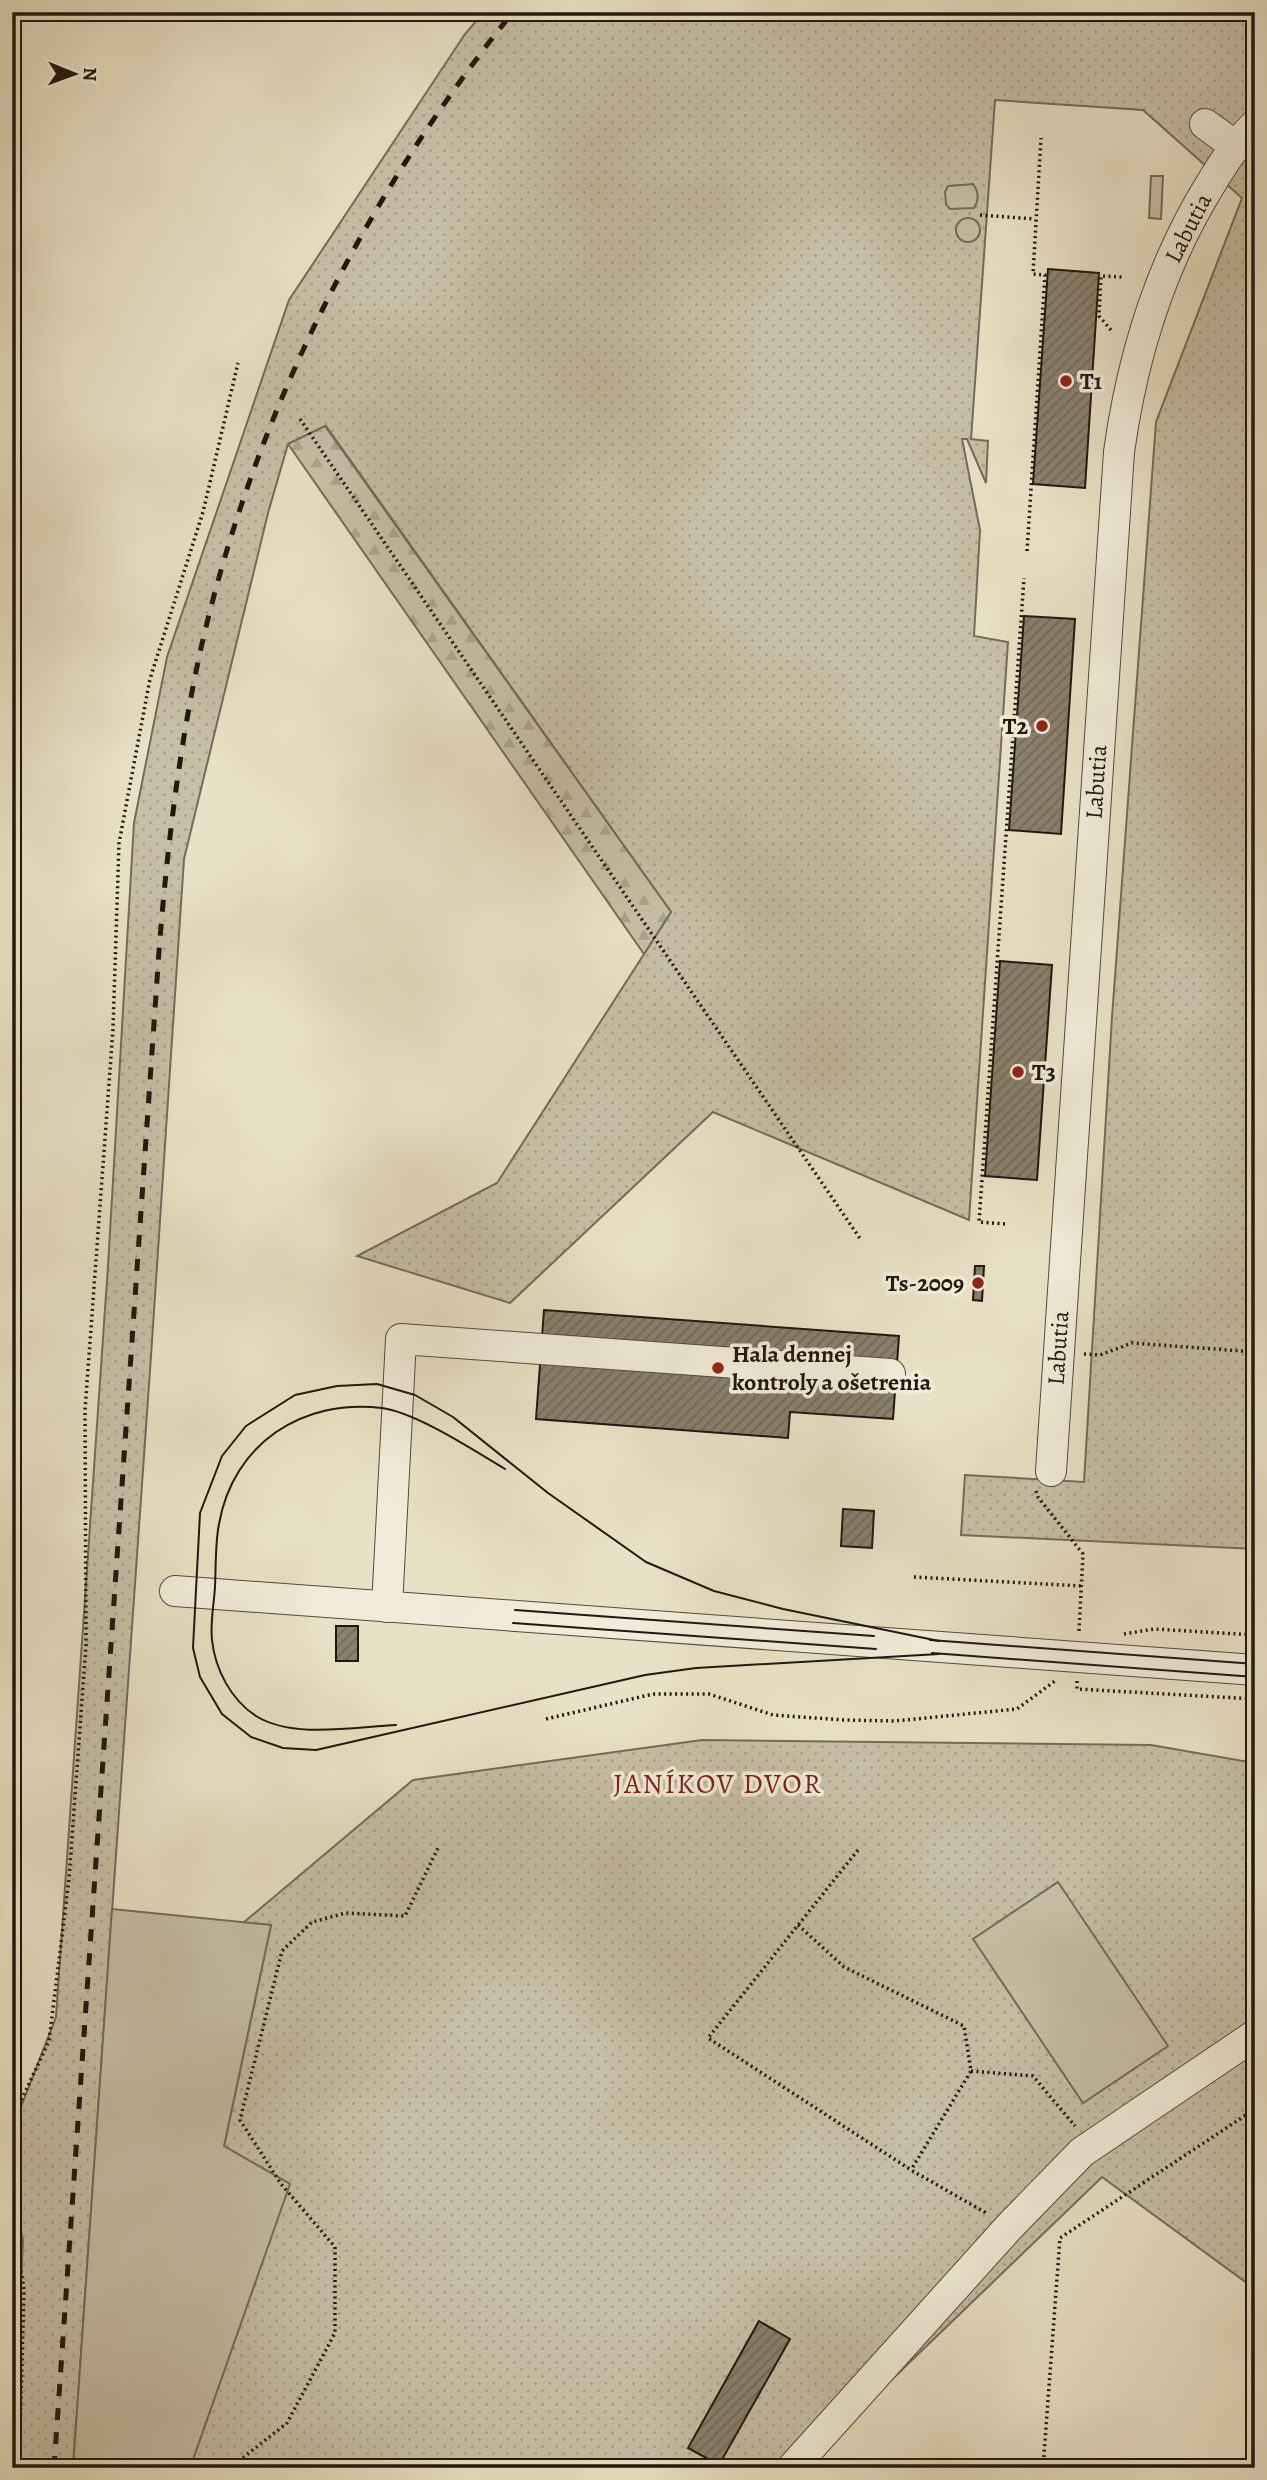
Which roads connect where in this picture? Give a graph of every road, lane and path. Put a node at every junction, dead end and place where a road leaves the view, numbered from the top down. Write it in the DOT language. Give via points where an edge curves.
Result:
graph roads {
  1 [pos="1205,124"];
  2 [pos="1245,135"];
  3 [pos="1041,138"];
  4 [pos="980,215"];
  5 [pos="1035,219"];
  6 [pos="1122,278"];
  7 [pos="1111,330"];
  8 [pos="239,363"];
  9 [pos="300,419"];
  10 [pos="1027,551"];
  11 [pos="1024,578"];
  12 [pos="1005,1224"];
  13 [pos="861,1240"];
  14 [pos="1255,1352"];
  15 [pos="1058,1353"];
  16 [pos="890,1374"];
  17 [pos="1051,1471"];
  18 [pos="1038,1497"];
  19 [pos="914,1577"];
  20 [pos="1082,1586"];
  21 [pos="175,1591"];
  22 [pos="387,1607"];
  23 [pos="1122,1634"];
  24 [pos="1255,1635"];
  25 [pos="1078,1661"];
  26 [pos="1255,1670"];
  27 [pos="1255,1699"];
  28 [pos="546,1718"];
  29 [pos="439,1846"];
  30 [pos="858,1850"];
  31 [pos="798,1925"];
  32 [pos="1255,2035"];
  33 [pos="971,2071"];
  34 [pos="1255,2109"];
  35 [pos="12,2120"];
  36 [pos="1092,2146"];
  37 [pos="911,2170"];
  38 [pos="12,2211"];
  39 [pos="1010,2226"];
  40 [pos="19,2468"];
  41 [pos="230,2468"];
  42 [pos="792,2468"];
  43 [pos="1043,2468"];
  1 -- 2 [label="street"];
  2 -- 15 [label="street, Labutia" via="1174,249 1143,337 1119,452"];
  3 -- 5 [label="path"];
  4 -- 5 [label="path"];
  5 -- 10 [label="path" via="1033,274 1045,275"];
  6 -- 7 [label="path" via="1101,276 1099,316"];
  8 -- 35 [label="path" via="203,512 150,678 119,843 113,1029 85,1410 86,1645 69,1879 49,2041"];
  9 -- 13 [label="path"];
  11 -- 12 [label="path" via="979,1222"];
  14 -- 15 [label="path" via="1132,1343 1100,1355"];
  15 -- 17 [label="street, Labutia"];
  16 -- 22 [label="street" via="401,1339"];
  18 -- 20 [label="path" via="1083,1554"];
  19 -- 20 [label="path"];
  20 -- 25 [label="path"];
  21 -- 22 [label="street"];
  22 -- 25 [label="street"];
  23 -- 24 [label="path" via="1154,1629"];
  25 -- 26 [label="street"];
  25 -- 27 [label="path" via="1077,1689"];
  25 -- 28 [label="path" via="1017,1709 895,1721 844,1720 773,1715 709,1695 653,1694"];
  29 -- 41 [label="path" via="405,1916 346,1913 312,1922 282,1951 240,2120 281,2184 335,2247 335,2333 287,2423"];
  30 -- 31 [label="path"];
  31 -- 33 [label="path" via="844,1967 964,2026"];
  31 -- 37 [label="path" via="708,2038"];
  32 -- 36 [label="street"];
  33 -- 36 [label="path" via="1033,2076"];
  33 -- 37 [label="path"];
  34 -- 43 [label="path" via="1060,2238"];
  36 -- 39 [label="street"];
  37 -- 39 [label="path"];
  38 -- 40 [label="path" via="24,2290"];
  39 -- 42 [label="street"];
}
